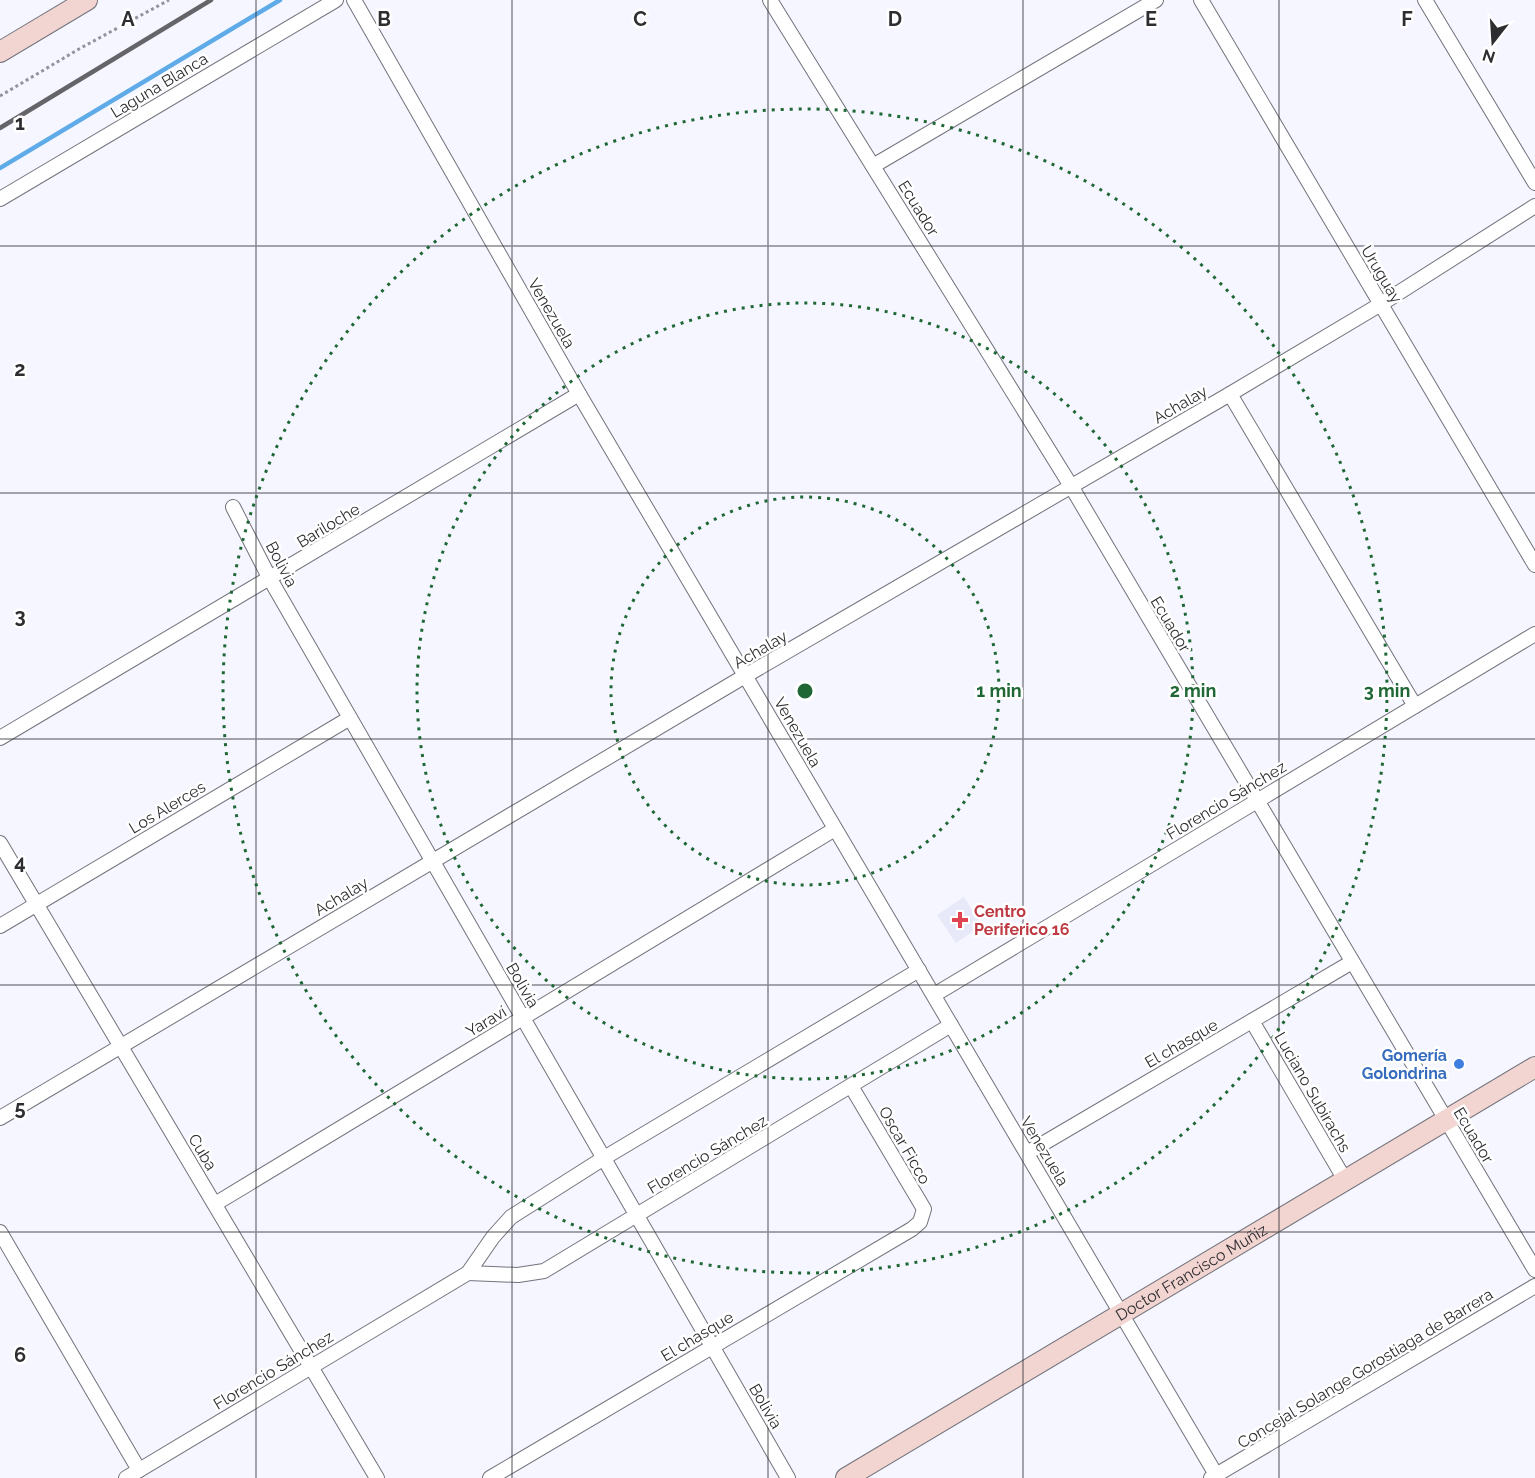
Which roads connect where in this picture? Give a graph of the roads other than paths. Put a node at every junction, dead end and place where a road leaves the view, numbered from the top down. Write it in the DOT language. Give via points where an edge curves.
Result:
graph roads {
  1 [pos="87,0"];
  2 [pos="336,0"];
  3 [pos="354,0"];
  4 [pos="770,0"];
  5 [pos="1156,0"];
  6 [pos="1201,0"];
  7 [pos="1425,0"];
  8 [pos="0,52"];
  9 [pos="873,166"];
  10 [pos="1535,183"];
  11 [pos="0,199"];
  12 [pos="1535,206"];
  13 [pos="1381,304"];
  14 [pos="579,394"];
  15 [pos="1230,394"];
  16 [pos="1071,486"];
  17 [pos="233,507"];
  18 [pos="1535,565"];
  19 [pos="270,579"];
  20 [pos="1535,634"];
  21 [pos="746,676"];
  22 [pos="1415,706"];
  23 [pos="350,718"];
  24 [pos="0,738"];
  25 [pos="1257,801"];
  26 [pos="836,829"];
  27 [pos="0,843"];
  28 [pos="433,861"];
  29 [pos="36,904"];
  30 [pos="0,926"];
  31 [pos="1352,962"];
  32 [pos="918,970"];
  33 [pos="934,995"];
  34 [pos="523,1018"];
  35 [pos="1252,1021"];
  36 [pos="951,1025"];
  37 [pos="121,1046"];
  38 [pos="1535,1067"];
  39 [pos="851,1086"];
  40 [pos="0,1118"];
  41 [pos="1446,1120"];
  42 [pos="1027,1153"];
  43 [pos="604,1158"];
  44 [pos="1345,1180"];
  45 [pos="215,1204"];
  46 [pos="637,1215"];
  47 [pos="920,1222"];
  48 [pos="0,1232"];
  49 [pos="1535,1270"];
  50 [pos="468,1272"];
  51 [pos="1535,1286"];
  52 [pos="1121,1314"];
  53 [pos="712,1346"];
  54 [pos="311,1366"];
  55 [pos="139,1470"];
  56 [pos="1215,1477"];
  57 [pos="126,1478"];
  58 [pos="377,1478"];
  59 [pos="490,1478"];
  60 [pos="788,1478"];
  61 [pos="846,1478"];
  1 -- 8 [label="main road"];
  2 -- 11 [label="street, Laguna Blanca"];
  3 -- 14 [label="street, Venezuela"];
  4 -- 9 [label="street, Ecuador"];
  5 -- 9 [label="street"];
  6 -- 13 [label="street, Uruguay"];
  7 -- 10 [label="street"];
  9 -- 16 [label="street, Ecuador"];
  12 -- 13 [label="street, Achalay"];
  13 -- 15 [label="street, Achalay"];
  13 -- 18 [label="street, Uruguay"];
  14 -- 19 [label="street, Bariloche"];
  14 -- 21 [label="street, Venezuela"];
  15 -- 16 [label="street, Achalay"];
  15 -- 22 [label="street"];
  16 -- 21 [label="street, Achalay"];
  16 -- 25 [label="street, Ecuador"];
  17 -- 19 [label="street, Bolivia"];
  19 -- 23 [label="street, Bolivia"];
  19 -- 24 [label="street, Bariloche"];
  20 -- 22 [label="street, Florencio Sánchez"];
  21 -- 26 [label="street, Venezuela"];
  21 -- 28 [label="street, Achalay"];
  22 -- 25 [label="street, Florencio Sánchez"];
  23 -- 28 [label="street, Bolivia"];
  23 -- 29 [label="street, Los Alerces"];
  25 -- 31 [label="street, Ecuador"];
  25 -- 33 [label="street, Florencio Sánchez"];
  26 -- 32 [label="street, Venezuela"];
  26 -- 34 [label="street, Yaraví"];
  27 -- 29 [label="street, Cuba"];
  28 -- 34 [label="street, Bolivia"];
  28 -- 37 [label="street, Achalay"];
  29 -- 30 [label="street, Los Alerces"];
  29 -- 37 [label="street, Cuba"];
  31 -- 35 [label="street, El chasque"];
  31 -- 41 [label="street, Ecuador"];
  32 -- 33 [label="street, Venezuela"];
  32 -- 43 [label="street, Florencio Sánchez"];
  33 -- 36 [label="street, Venezuela"];
  34 -- 43 [label="street, Bolivia"];
  34 -- 45 [label="street, Yaraví"];
  35 -- 42 [label="street, El chasque"];
  35 -- 44 [label="street, Luciano Subirachs"];
  36 -- 39 [label="street, Florencio Sánchez"];
  36 -- 42 [label="street, Venezuela"];
  37 -- 40 [label="street, Achalay"];
  37 -- 45 [label="street, Cuba"];
  38 -- 41 [label="main road, Doctor Francisco Muñiz"];
  39 -- 46 [label="street, Florencio Sánchez"];
  39 -- 47 [label="street, Oscar Ficco" via="924,1209"];
  41 -- 44 [label="main road, Doctor Francisco Muñiz"];
  41 -- 49 [label="street, Ecuador"];
  42 -- 52 [label="street, Venezuela"];
  43 -- 46 [label="street, Bolivia"];
  43 -- 50 [label="street, Florencio Sánchez" via="511,1217"];
  44 -- 52 [label="main road, Doctor Francisco Muñiz"];
  45 -- 54 [label="street, Cuba"];
  46 -- 50 [label="street, Florencio Sánchez" via="544,1271 518,1275"];
  46 -- 53 [label="street, Bolivia"];
  47 -- 53 [label="street, El chasque"];
  48 -- 55 [label="street"];
  50 -- 54 [label="street, Florencio Sánchez"];
  51 -- 56 [label="street, Concejal Solange Gorostiaga de Barrera"];
  52 -- 56 [label="street, Venezuela"];
  52 -- 61 [label="main road, Doctor Francisco Muñiz"];
  53 -- 59 [label="street, El chasque"];
  53 -- 60 [label="street, Bolivia"];
  54 -- 55 [label="street, Florencio Sánchez"];
  54 -- 58 [label="street, Cuba"];
  55 -- 57 [label="street, Florencio Sánchez"];
}
